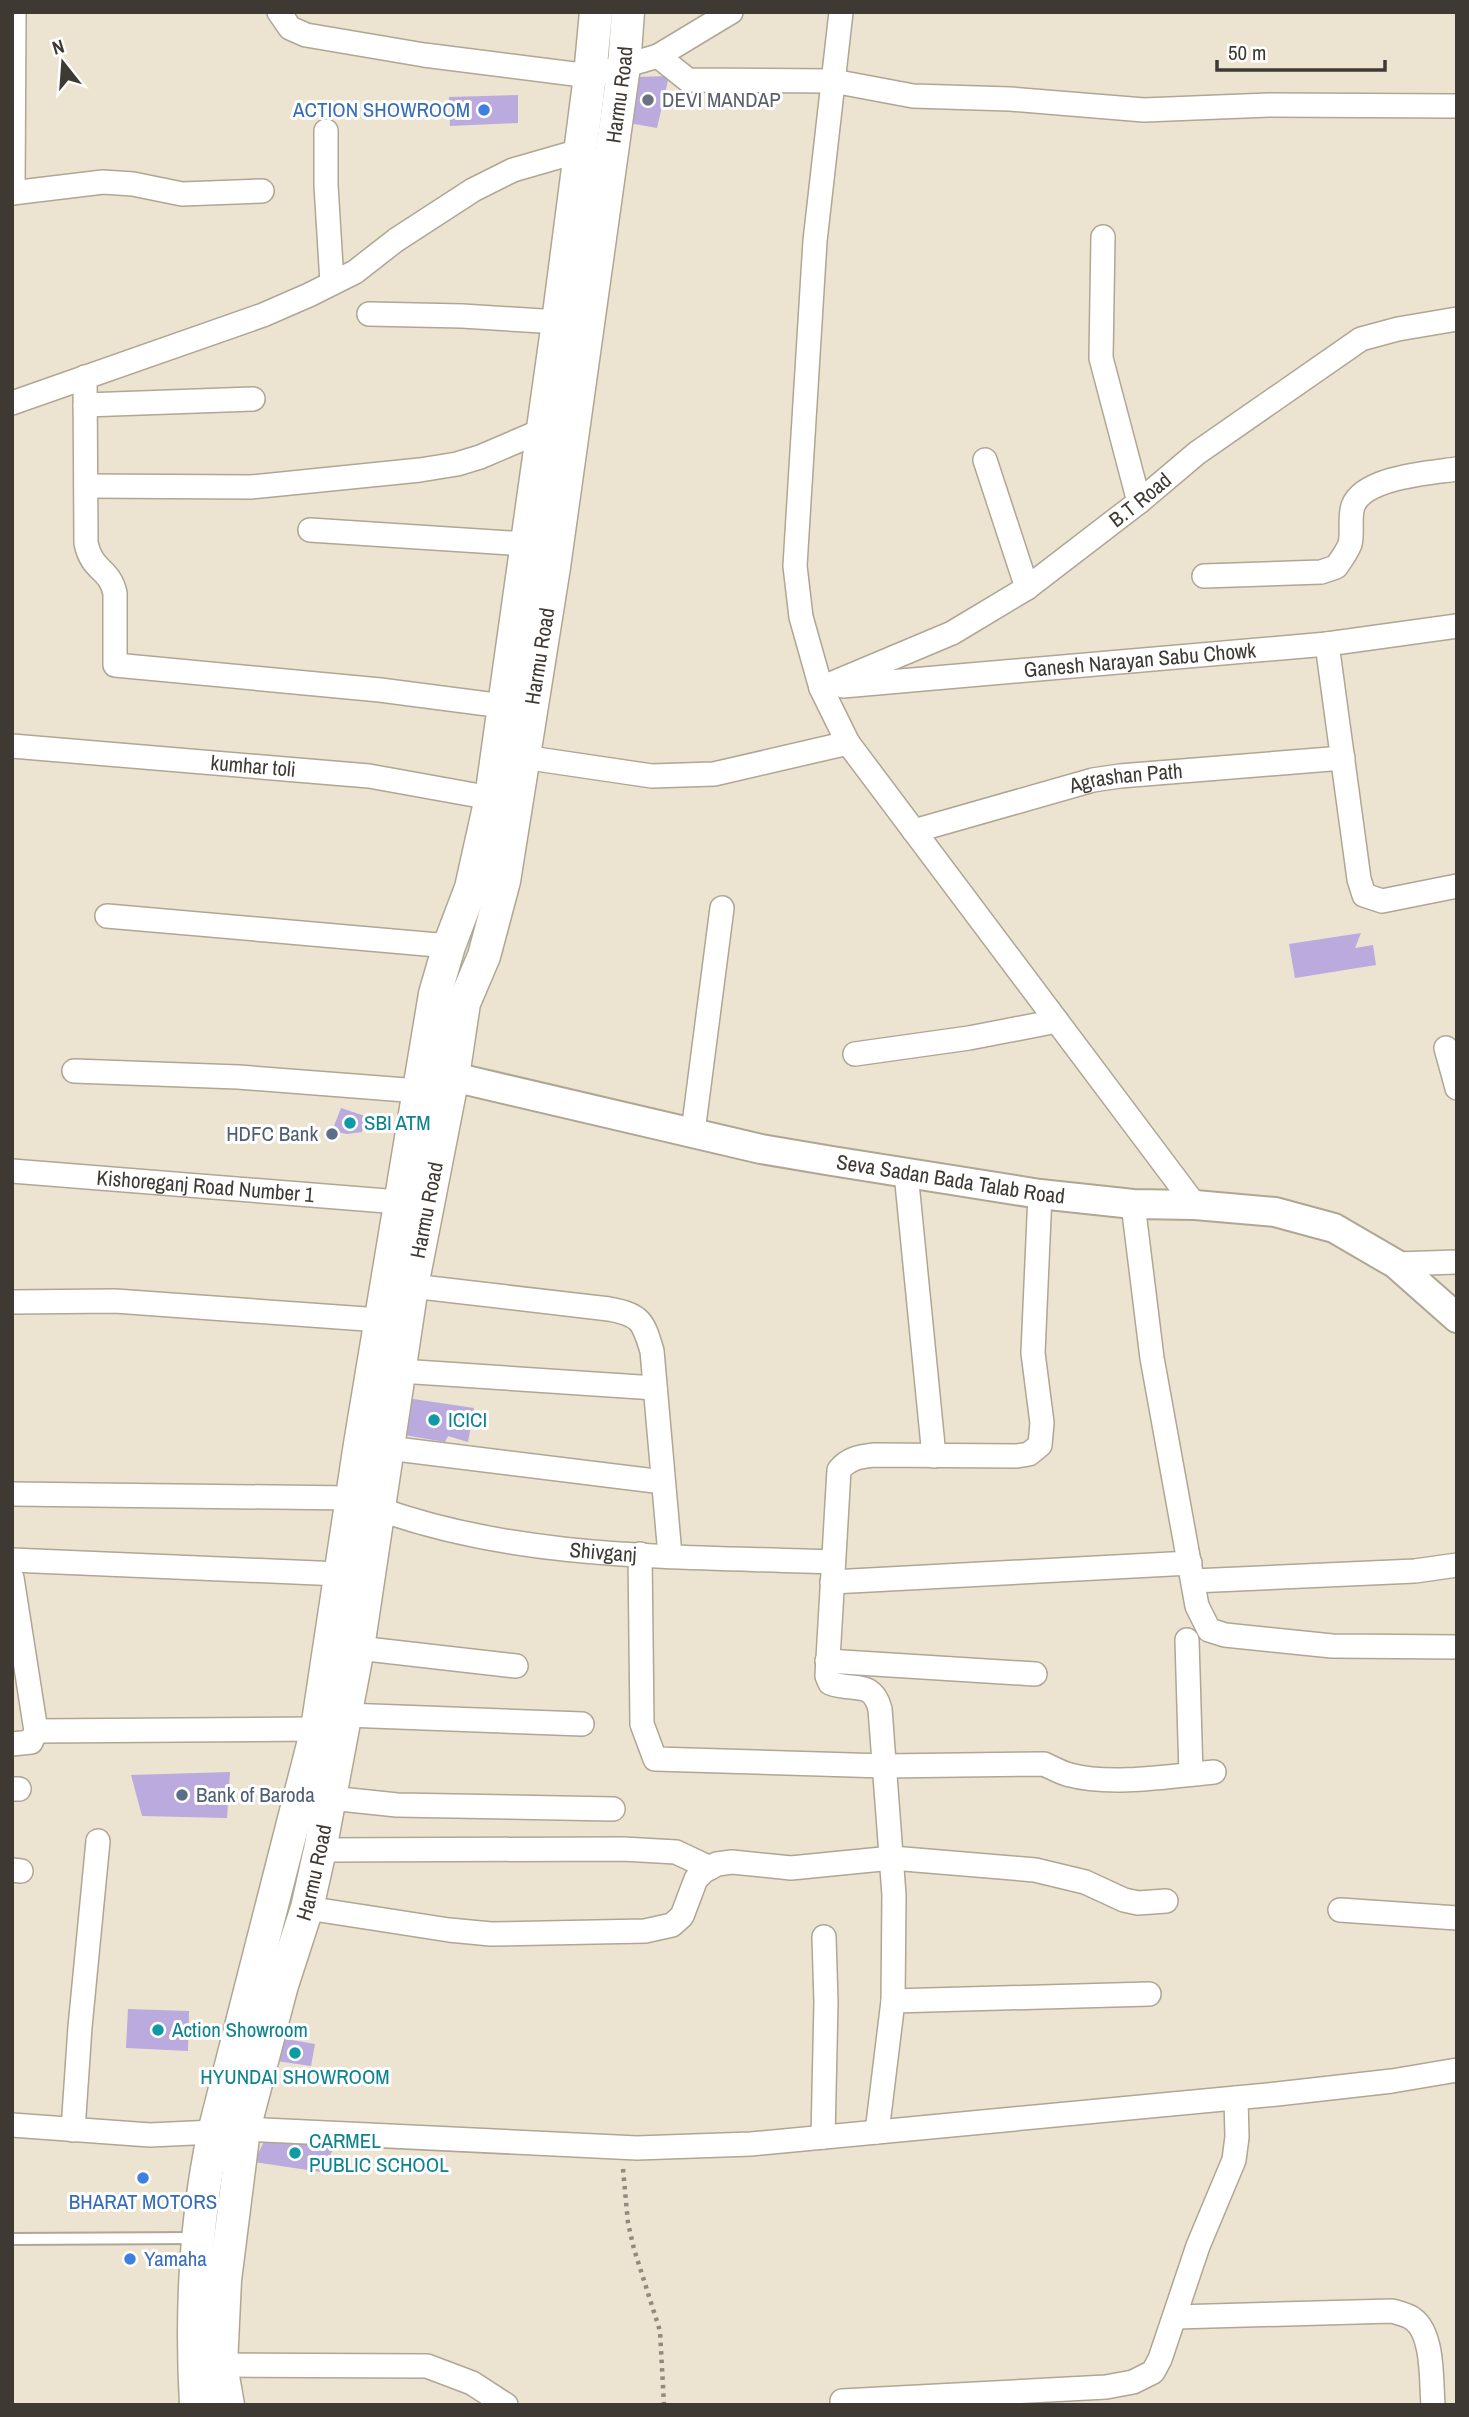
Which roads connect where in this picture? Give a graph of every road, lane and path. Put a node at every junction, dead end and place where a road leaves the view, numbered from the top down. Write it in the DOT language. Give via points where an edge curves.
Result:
graph roads {
  1 [pos="14,12"];
  2 [pos="279,12"];
  3 [pos="596,12"];
  4 [pos="628,12"];
  5 [pos="731,12"];
  6 [pos="841,12"];
  7 [pos="658,56"];
  8 [pos="624,66"];
  9 [pos="590,75"];
  10 [pos="833,81"];
  11 [pos="1457,106"];
  12 [pos="326,131"];
  13 [pos="579,151"];
  14 [pos="262,191"];
  15 [pos="12,193"];
  16 [pos="1103,237"];
  17 [pos="332,283"];
  18 [pos="369,314"];
  19 [pos="1457,319"];
  20 [pos="558,322"];
  21 [pos="85,377"];
  22 [pos="253,399"];
  23 [pos="12,403"];
  24 [pos="85,405"];
  25 [pos="543,430"];
  26 [pos="985,460"];
  27 [pos="1457,469"];
  28 [pos="86,486"];
  29 [pos="1139,502"];
  30 [pos="310,530"];
  31 [pos="527,544"];
  32 [pos="1204,576"];
  33 [pos="1027,588"];
  34 [pos="1457,626"];
  35 [pos="1327,644"];
  36 [pos="821,688"];
  37 [pos="503,706"];
  38 [pos="848,743"];
  39 [pos="12,746"];
  40 [pos="523,757"];
  41 [pos="1343,758"];
  42 [pos="491,798"];
  43 [pos="914,831"];
  44 [pos="1457,886"];
  45 [pos="722,908"];
  46 [pos="107,916"];
  47 [pos="449,946"];
  48 [pos="1057,1021"];
  49 [pos="1446,1048"];
  50 [pos="855,1054"];
  51 [pos="74,1071"];
  52 [pos="453,1076"];
  53 [pos="420,1081"];
  54 [pos="1457,1088"];
  55 [pos="693,1132"];
  56 [pos="12,1171"];
  57 [pos="906,1172"];
  58 [pos="1040,1194"];
  59 [pos="399,1202"];
  60 [pos="1133,1204"];
  61 [pos="1195,1206"];
  62 [pos="1457,1262"];
  63 [pos="1396,1264"];
  64 [pos="412,1286"];
  65 [pos="12,1302"];
  66 [pos="1457,1318"];
  67 [pos="380,1320"];
  68 [pos="400,1371"];
  69 [pos="655,1388"];
  70 [pos="387,1448"];
  71 [pos="934,1456"];
  72 [pos="663,1482"];
  73 [pos="12,1494"];
  74 [pos="365,1503"];
  75 [pos="640,1554"];
  76 [pos="670,1555"];
  77 [pos="12,1560"];
  78 [pos="1457,1565"];
  79 [pos="833,1572"];
  80 [pos="1191,1572"];
  81 [pos="340,1574"];
  82 [pos="12,1578"];
  83 [pos="1187,1640"];
  84 [pos="1457,1647"];
  85 [pos="358,1648"];
  86 [pos="827,1661"];
  87 [pos="516,1666"];
  88 [pos="1035,1674"];
  89 [pos="346,1715"];
  90 [pos="582,1724"];
  91 [pos="317,1729"];
  92 [pos="36,1731"];
  93 [pos="12,1744"];
  94 [pos="884,1766"];
  95 [pos="330,1798"];
  96 [pos="613,1810"];
  97 [pos="98,1842"];
  98 [pos="320,1850"];
  99 [pos="892,1858"];
  100 [pos="710,1868"];
  101 [pos="1166,1901"];
  102 [pos="307,1908"];
  103 [pos="1340,1910"];
  104 [pos="1457,1918"];
  105 [pos="824,1937"];
  106 [pos="1149,1994"];
  107 [pos="893,2001"];
  108 [pos="1457,2070"];
  109 [pos="1236,2098"];
  110 [pos="12,2125"];
  111 [pos="73,2130"];
  112 [pos="229,2131"];
  113 [pos="877,2132"];
  114 [pos="823,2137"];
  115 [pos="621,2147"];
  116 [pos="198,2238"];
  117 [pos="12,2239"];
  118 [pos="1175,2317"];
  119 [pos="221,2365"];
  120 [pos="842,2401"];
  121 [pos="196,2405"];
  122 [pos="228,2405"];
  123 [pos="506,2405"];
  124 [pos="664,2405"];
  125 [pos="1433,2405"];
  1 -- 15 [label="street"];
  2 -- 9 [label="street" via="290,28 328,40"];
  3 -- 9 [label="main road, Harmu Road"];
  4 -- 8 [label="main road, Harmu Road"];
  5 -- 7 [label="street"];
  6 -- 10 [label="street"];
  7 -- 8 [label="street"];
  7 -- 10 [label="street" via="688,80"];
  8 -- 9 [label="street"];
  8 -- 40 [label="main road, Harmu Road"];
  9 -- 13 [label="main road, Harmu Road"];
  10 -- 11 [label="street" via="913,96 1144,110"];
  10 -- 36 [label="street" via="815,241 795,566 801,618"];
  12 -- 17 [label="street"];
  13 -- 17 [label="street" via="513,170 473,190"];
  13 -- 20 [label="main road, Harmu Road"];
  14 -- 15 [label="street" via="182,194 103,182"];
  16 -- 29 [label="street" via="1101,358"];
  17 -- 21 [label="street" via="262,315"];
  18 -- 20 [label="street"];
  19 -- 29 [label="street, B.T Road" via="1361,340 1198,453"];
  20 -- 25 [label="main road, Harmu Road"];
  21 -- 23 [label="street"];
  21 -- 24 [label="street"];
  22 -- 24 [label="street"];
  24 -- 28 [label="street"];
  25 -- 28 [label="street" via="480,457 420,470 251,487"];
  25 -- 31 [label="main road, Harmu Road"];
  26 -- 33 [label="street"];
  27 -- 32 [label="street" via="1393,480 1361,495 1353,506 1350,542 1336,567 1321,572"];
  28 -- 37 [label="street" via="89,557 112,582 115,593 115,665"];
  29 -- 33 [label="street, B.T Road"];
  30 -- 31 [label="street"];
  31 -- 37 [label="main road, Harmu Road"];
  33 -- 36 [label="street, B.T Road" via="952,633"];
  34 -- 35 [label="street, Ganesh Narayan Sabu Chowk"];
  35 -- 36 [label="street, Ganesh Narayan Sabu Chowk"];
  35 -- 41 [label="street"];
  36 -- 38 [label="street"];
  37 -- 42 [label="main road, Harmu Road"];
  38 -- 40 [label="street" via="714,774 652,776"];
  38 -- 43 [label="street"];
  39 -- 42 [label="street, kumhar toli" via="369,776"];
  40 -- 52 [label="main road, Harmu Road" via="504,881 484,956 464,1003"];
  41 -- 43 [label="street, Agrashan Path" via="1093,780"];
  41 -- 44 [label="street" via="1364,895 1382,901"];
  42 -- 47 [label="main road, Harmu Road" via="471,888"];
  43 -- 48 [label="street"];
  45 -- 55 [label="street"];
  46 -- 47 [label="street"];
  47 -- 53 [label="main road, Harmu Road" via="435,994"];
  48 -- 50 [label="street"];
  48 -- 61 [label="street"];
  49 -- 54 [label="street"];
  51 -- 53 [label="street"];
  52 -- 53 [label="street, Seva Sadan Bada Talab Road"];
  52 -- 55 [label="street, Seva Sadan Bada Talab Road"];
  52 -- 64 [label="main road, Harmu Road"];
  53 -- 59 [label="main road, Harmu Road"];
  55 -- 57 [label="street, Seva Sadan Bada Talab Road" via="761,1149"];
  56 -- 59 [label="street, Kishoreganj Road Number 1"];
  57 -- 58 [label="street, Seva Sadan Bada Talab Road"];
  57 -- 71 [label="street"];
  58 -- 60 [label="street, Seva Sadan Bada Talab Road"];
  58 -- 71 [label="street" via="1033,1353 1042,1423 1040,1445 1017,1456"];
  59 -- 67 [label="main road, Harmu Road"];
  60 -- 61 [label="street, Seva Sadan Bada Talab Road"];
  60 -- 80 [label="street" via="1152,1358"];
  61 -- 63 [label="street, Seva Sadan Bada Talab Road" via="1275,1212 1334,1228"];
  62 -- 63 [label="street"];
  63 -- 66 [label="street, Seva Sadan Bada Talab Road"];
  64 -- 68 [label="main road, Harmu Road"];
  64 -- 69 [label="street" via="635,1316 644,1325 652,1351"];
  65 -- 67 [label="street" via="115,1301"];
  67 -- 74 [label="main road, Harmu Road"];
  68 -- 69 [label="street"];
  68 -- 70 [label="main road, Harmu Road"];
  69 -- 72 [label="street"];
  70 -- 72 [label="street"];
  70 -- 74 [label="main road, Harmu Road"];
  71 -- 79 [label="street" via="874,1455 846,1461 839,1470"];
  72 -- 76 [label="street"];
  73 -- 74 [label="street, Shivganj"];
  74 -- 75 [label="street, Shivganj" via="456,1532 568,1551"];
  74 -- 81 [label="main road, Harmu Road"];
  74 -- 85 [label="main road, Harmu Road"];
  75 -- 76 [label="street, Shivganj"];
  75 -- 94 [label="street" via="642,1724 655,1759"];
  76 -- 79 [label="street, Shivganj"];
  77 -- 81 [label="street"];
  78 -- 80 [label="street, Shivganj" via="1415,1571"];
  79 -- 80 [label="street, Shivganj"];
  79 -- 86 [label="street"];
  80 -- 84 [label="street" via="1203,1620 1209,1630 1225,1635 1332,1646"];
  81 -- 91 [label="main road, Harmu Road"];
  82 -- 92 [label="street"];
  83 -- 94 [label="street" via="1203,1773 1126,1779 1081,1778 1044,1764"];
  85 -- 87 [label="street"];
  85 -- 89 [label="main road, Harmu Road"];
  86 -- 88 [label="street"];
  86 -- 94 [label="street" via="830,1683 871,1690 877,1696"];
  89 -- 90 [label="street"];
  89 -- 95 [label="main road, Harmu Road"];
  91 -- 92 [label="street"];
  91 -- 112 [label="main road, Harmu Road"];
  92 -- 93 [label="street" via="31,1742"];
  94 -- 99 [label="street"];
  95 -- 96 [label="street" via="397,1805"];
  95 -- 98 [label="main road, Harmu Road"];
  97 -- 111 [label="street"];
  98 -- 100 [label="street" via="623,1849 676,1852"];
  98 -- 102 [label="main road, Harmu Road"];
  99 -- 100 [label="street" via="799,1868 732,1862"];
  99 -- 101 [label="street" via="1035,1870 1085,1882 1138,1903"];
  99 -- 107 [label="street"];
  100 -- 102 [label="street" via="696,1879 682,1916 672,1925 645,1931 491,1934"];
  102 -- 112 [label="main road, Harmu Road"];
  103 -- 104 [label="street"];
  105 -- 114 [label="street"];
  106 -- 107 [label="street"];
  107 -- 113 [label="street"];
  108 -- 109 [label="street"];
  109 -- 113 [label="street"];
  109 -- 118 [label="street" via="1234,2160"];
  110 -- 111 [label="street"];
  111 -- 112 [label="street" via="150,2135"];
  112 -- 115 [label="street"];
  112 -- 116 [label="main road, Harmu Road"];
  112 -- 119 [label="main road, Harmu Road"];
  113 -- 114 [label="street"];
  114 -- 115 [label="street"];
  115 -- 124 [label="path" via="628,2222 660,2331"];
  116 -- 117 [label="lane"];
  116 -- 121 [label="main road, Harmu Road" via="193,2341"];
  118 -- 120 [label="street" via="1153,2372 1133,2382"];
  118 -- 125 [label="street" via="1392,2311 1414,2319 1425,2335"];
  119 -- 122 [label="main road, Harmu Road"];
  119 -- 123 [label="street" via="427,2366 472,2383"];
}
